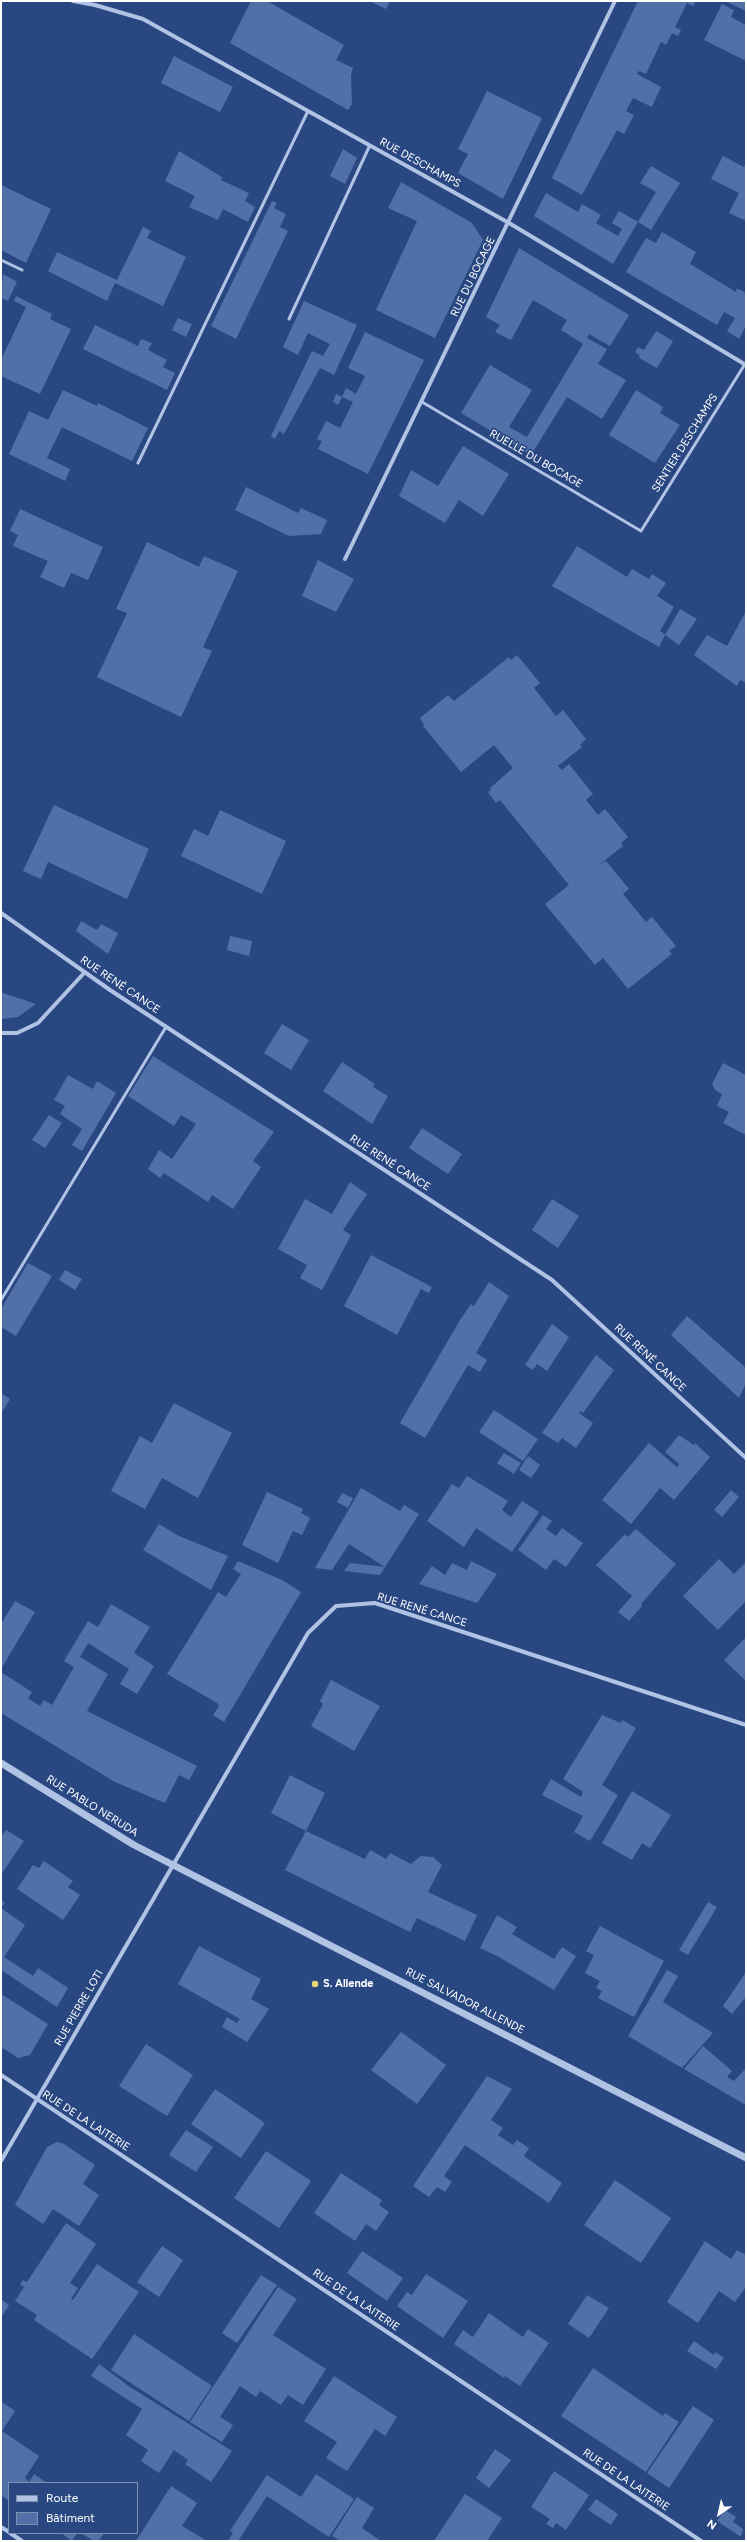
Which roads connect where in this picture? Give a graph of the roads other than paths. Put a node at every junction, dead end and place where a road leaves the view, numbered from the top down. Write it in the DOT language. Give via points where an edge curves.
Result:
graph roads {
  1 [pos="74,1"];
  2 [pos="615,1"];
  3 [pos="308,111"];
  4 [pos="370,145"];
  5 [pos="509,223"];
  6 [pos="1,260"];
  7 [pos="22,270"];
  8 [pos="288,319"];
  9 [pos="745,365"];
  10 [pos="422,402"];
  11 [pos="138,463"];
  12 [pos="641,531"];
  13 [pos="345,559"];
  14 [pos="1,913"];
  15 [pos="85,972"];
  16 [pos="166,1028"];
  17 [pos="1,1033"];
  18 [pos="1,1300"];
  19 [pos="746,1458"];
  20 [pos="746,1725"];
  21 [pos="1,1763"];
  22 [pos="174,1864"];
  23 [pos="1,2075"];
  24 [pos="37,2099"];
  25 [pos="746,2158"];
  26 [pos="1,2161"];
  27 [pos="12,2534"];
  28 [pos="22,2541"];
  29 [pos="701,2541"];
  1 -- 3 [label="street, RUE DESCHAMPS" via="95,4 143,19"];
  2 -- 5 [label="street, RUE DU BOCAGE"];
  3 -- 4 [label="street, RUE DESCHAMPS"];
  3 -- 11 [label="lane"];
  4 -- 5 [label="street, RUE DESCHAMPS"];
  4 -- 8 [label="lane"];
  5 -- 9 [label="street, RUE DESCHAMPS"];
  5 -- 10 [label="street, RUE DU BOCAGE"];
  6 -- 7 [label="lane"];
  9 -- 12 [label="lane, SENTIER DESCHAMPS"];
  10 -- 12 [label="lane, RUELLE DU BOCAGE"];
  10 -- 13 [label="street, RUE DU BOCAGE"];
  14 -- 15 [label="street, RUE RENÉ CANCE"];
  15 -- 16 [label="street, RUE RENÉ CANCE"];
  15 -- 17 [label="street" via="38,1024 17,1033"];
  16 -- 18 [label="lane"];
  16 -- 19 [label="street, RUE RENÉ CANCE" via="552,1280"];
  20 -- 22 [label="street, RUE RENÉ CANCE" via="375,1603 336,1606 308,1633"];
  21 -- 22 [label="street, RUE PABLO NERUDA" via="134,1845"];
  22 -- 24 [label="street, RUE PIERRE LOTI"];
  22 -- 25 [label="street, RUE SALVADOR ALLENDE"];
  23 -- 24 [label="street, RUE DE LA LAITERIE"];
  24 -- 26 [label="street, RUE PIERRE LOTI"];
  24 -- 29 [label="street, RUE DE LA LAITERIE"];
  27 -- 28 [label="street"];
}
